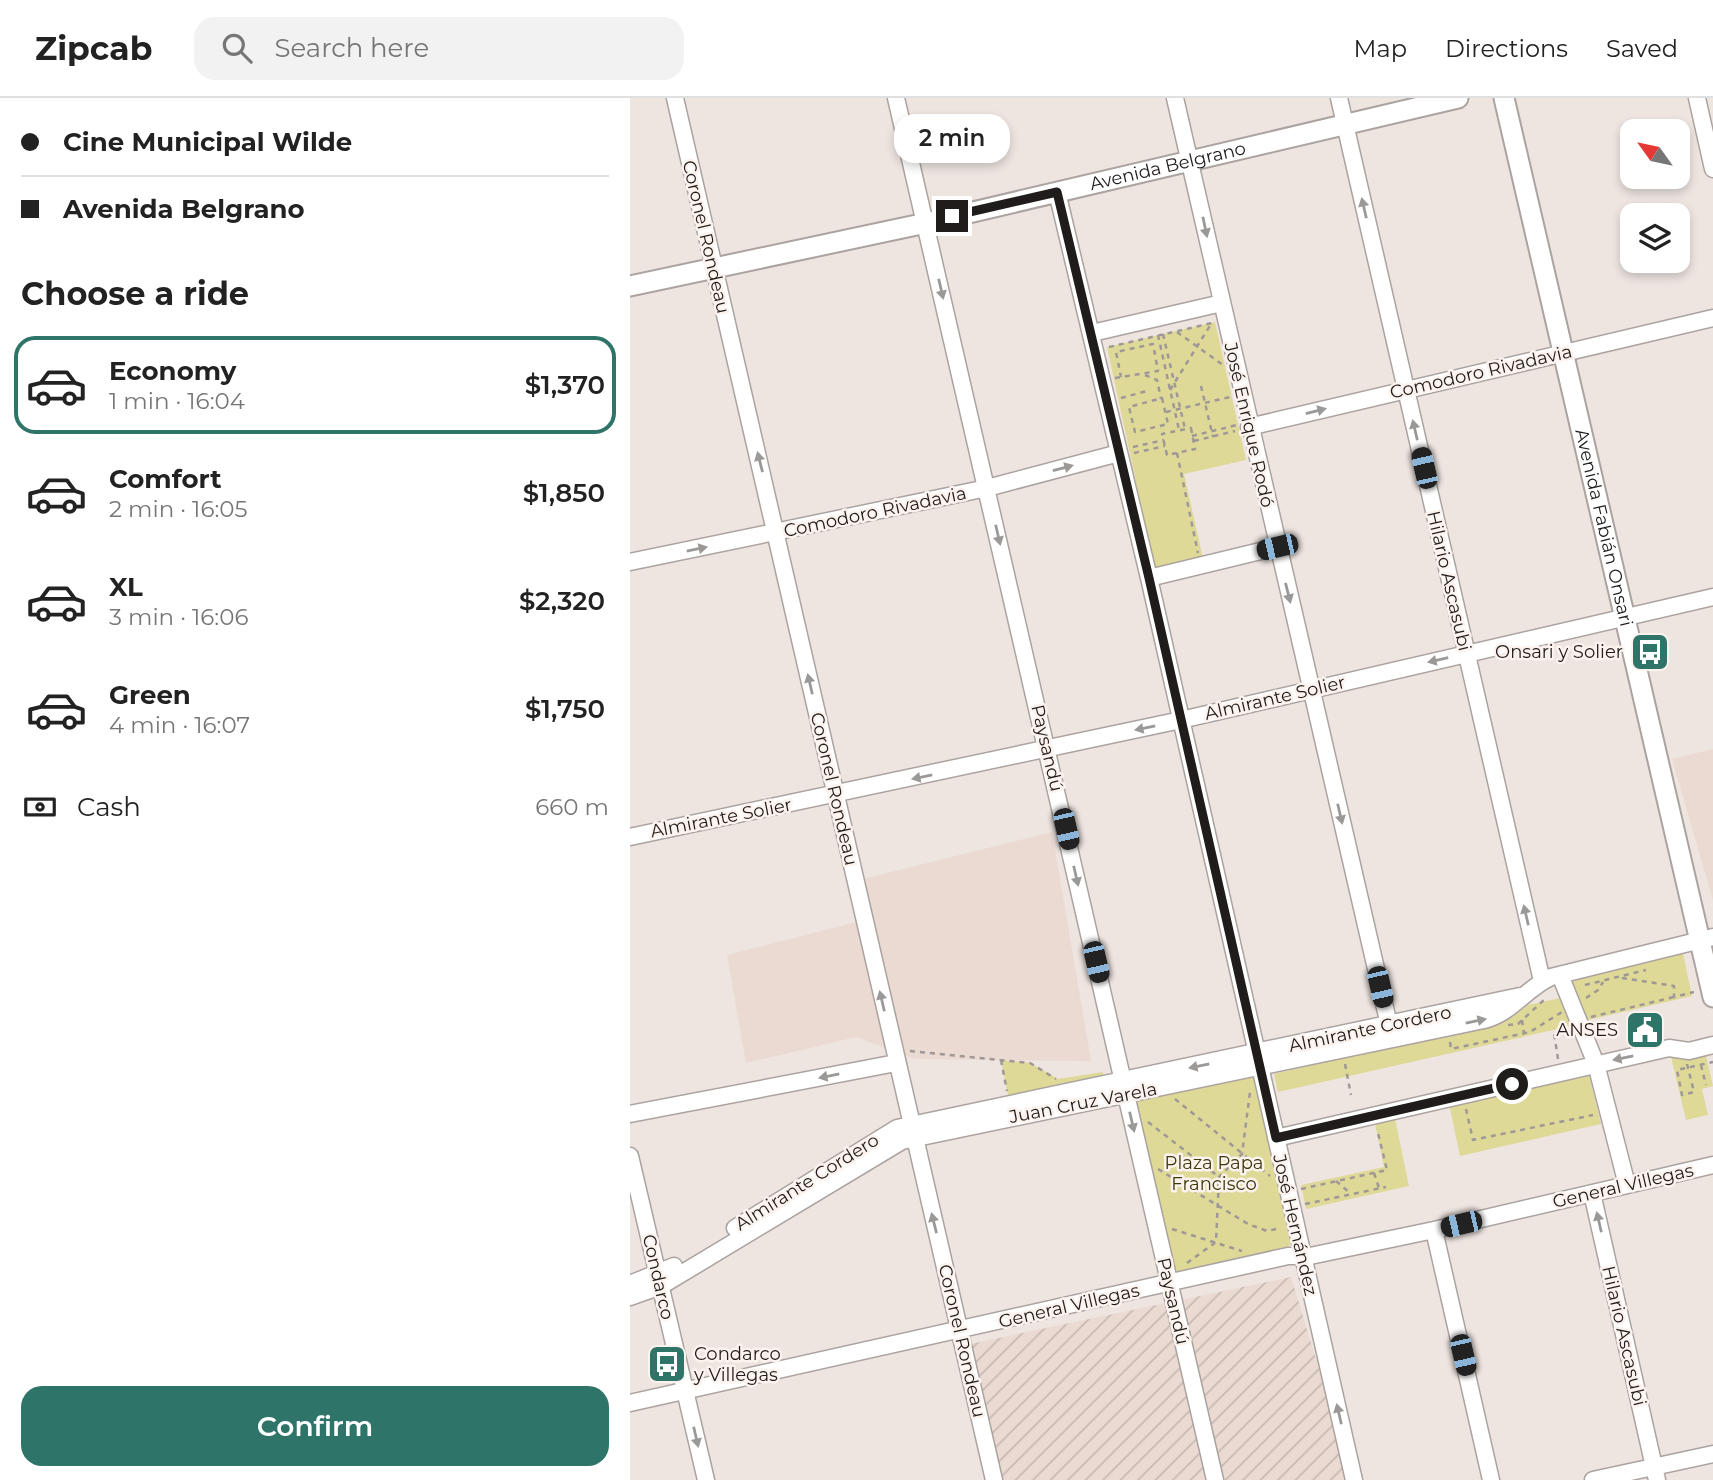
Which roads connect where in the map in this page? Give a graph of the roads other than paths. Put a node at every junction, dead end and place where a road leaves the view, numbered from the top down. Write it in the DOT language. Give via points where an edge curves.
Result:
graph roads {
  1 [pos="675,98"];
  2 [pos="896,98"];
  3 [pos="1175,98"];
  4 [pos="1339,98"];
  5 [pos="1458,98"];
  6 [pos="1504,98"];
  7 [pos="1697,98"];
  8 [pos="1345,124"];
  9 [pos="1191,161"];
  10 [pos="1713,169"];
  11 [pos="1057,192"];
  12 [pos="926,223"];
  13 [pos="713,268"];
  14 [pos="630,286"];
  15 [pos="1220,315"];
  16 [pos="1713,318"];
  17 [pos="1092,333"];
  18 [pos="1562,354"];
  19 [pos="1405,389"];
  20 [pos="1249,425"];
  21 [pos="1119,453"];
  22 [pos="987,488"];
  23 [pos="777,533"];
  24 [pos="1277,547"];
  25 [pos="630,562"];
  26 [pos="1149,578"];
  27 [pos="1713,597"];
  28 [pos="1623,616"];
  29 [pos="1466,654"];
  30 [pos="1312,690"];
  31 [pos="1181,720"];
  32 [pos="1047,749"];
  33 [pos="835,796"];
  34 [pos="630,837"];
  35 [pos="1706,938"];
  36 [pos="1560,975"];
  37 [pos="1542,981"];
  38 [pos="1712,993"];
  39 [pos="1390,1032"];
  40 [pos="1713,1045"];
  41 [pos="895,1058"];
  42 [pos="1256,1062"];
  43 [pos="1596,1064"];
  44 [pos="1125,1088"];
  45 [pos="630,1114"];
  46 [pos="912,1131"];
  47 [pos="1276,1138"];
  48 [pos="630,1156"];
  49 [pos="1713,1165"];
  50 [pos="1627,1185"];
  51 [pos="1592,1193"];
  52 [pos="1434,1230"];
  53 [pos="1302,1257"];
  54 [pos="659,1280"];
  55 [pos="630,1284"];
  56 [pos="1169,1284"];
  57 [pos="630,1297"];
  58 [pos="961,1331"];
  59 [pos="686,1391"];
  60 [pos="630,1404"];
  61 [pos="1713,1454"];
  62 [pos="1656,1473"];
  63 [pos="706,1480"];
  64 [pos="994,1480"];
  65 [pos="1215,1480"];
  66 [pos="1354,1480"];
  67 [pos="1491,1480"];
  68 [pos="1593,1480"];
  1 -- 13 [label="street, Coronel Rondeau"];
  2 -- 12 [label="street, Paysandú"];
  3 -- 9 [label="street, José Enrique Rodó"];
  4 -- 8 [label="street, Hilario Ascasubi"];
  5 -- 8 [label="street, Avenida Belgrano"];
  6 -- 18 [label="street, Avenida Fabián Onsari"];
  7 -- 10 [label="street"];
  8 -- 9 [label="street, Avenida Belgrano"];
  19 -- 8 [label="street, Hilario Ascasubi, one-way"];
  9 -- 11 [label="street, Avenida Belgrano"];
  9 -- 15 [label="street, José Enrique Rodó, one-way"];
  11 -- 12 [label="street, Avenida Belgrano"];
  11 -- 17 [label="street, José Hernández"];
  12 -- 13 [label="street, Avenida Belgrano"];
  12 -- 22 [label="street, Paysandú, one-way"];
  13 -- 14 [label="street, Avenida Belgrano"];
  23 -- 13 [label="street, Coronel Rondeau, one-way"];
  15 -- 17 [label="street"];
  15 -- 20 [label="street, José Enrique Rodó"];
  16 -- 18 [label="street, Comodoro Rivadavia"];
  17 -- 21 [label="street, José Hernández"];
  18 -- 19 [label="street, Comodoro Rivadavia"];
  18 -- 28 [label="street, Avenida Fabián Onsari"];
  20 -- 19 [label="street, Comodoro Rivadavia, one-way"];
  29 -- 19 [label="street, Hilario Ascasubi, one-way"];
  20 -- 24 [label="street, José Enrique Rodó"];
  22 -- 21 [label="street, Comodoro Rivadavia, one-way"];
  21 -- 26 [label="street, José Hernández"];
  22 -- 23 [label="street, Comodoro Rivadavia"];
  22 -- 32 [label="street, Paysandú, one-way"];
  25 -- 23 [label="street, Comodoro Rivadavia, one-way"];
  33 -- 23 [label="street, Coronel Rondeau, one-way"];
  24 -- 26 [label="street"];
  24 -- 30 [label="street, José Enrique Rodó, one-way"];
  26 -- 31 [label="street, José Hernández"];
  27 -- 28 [label="street, Almirante Solier"];
  28 -- 29 [label="street, Almirante Solier"];
  28 -- 35 [label="street, Avenida Fabián Onsari"];
  29 -- 30 [label="street, Almirante Solier, one-way"];
  37 -- 29 [label="street, Hilario Ascasubi, one-way"];
  30 -- 31 [label="street, Almirante Solier"];
  30 -- 39 [label="street, José Enrique Rodó, one-way"];
  31 -- 32 [label="street, Almirante Solier, one-way"];
  31 -- 42 [label="street, José Hernández"];
  32 -- 33 [label="street, Almirante Solier, one-way"];
  32 -- 44 [label="street, Paysandú, one-way"];
  33 -- 34 [label="street, Almirante Solier"];
  41 -- 33 [label="street, Coronel Rondeau, one-way"];
  35 -- 36 [label="street"];
  35 -- 38 [label="street, Avenida Fabián Onsari"];
  36 -- 37 [label="street"];
  36 -- 43 [label="street"];
  37 -- 39 [label="street" via="1513,1008 1495,1017"];
  39 -- 42 [label="street, Almirante Cordero"];
  39 -- 42 [label="street" via="1342,1049"];
  40 -- 43 [label="street, one-way" via="1689,1051 1668,1048"];
  41 -- 45 [label="street, one-way"];
  41 -- 46 [label="street, Coronel Rondeau"];
  42 -- 44 [label="street, Almirante Cordero"];
  42 -- 47 [label="street, José Hernández"];
  43 -- 47 [label="street"];
  43 -- 50 [label="street"];
  44 -- 46 [label="street, Almirante Cordero"];
  44 -- 56 [label="street, Paysandú, one-way"];
  46 -- 54 [label="street, Almirante Cordero" via="886,1133"];
  58 -- 46 [label="street, Coronel Rondeau, one-way"];
  47 -- 53 [label="street, José Hernández"];
  48 -- 54 [label="street, Condarco"];
  49 -- 50 [label="street, General Villegas"];
  50 -- 51 [label="street, General Villegas"];
  51 -- 52 [label="street, General Villegas"];
  62 -- 51 [label="street, Hilario Ascasubi, one-way"];
  52 -- 53 [label="street, General Villegas"];
  52 -- 67 [label="street"];
  53 -- 56 [label="street, General Villegas" via="1288,1256"];
  66 -- 53 [label="street, José Hernández, one-way"];
  54 -- 55 [label="street, Almirante Cordero"];
  54 -- 57 [label="street"];
  54 -- 59 [label="street, Condarco"];
  56 -- 58 [label="street, General Villegas"];
  56 -- 65 [label="street, Paysandú"];
  58 -- 59 [label="street, General Villegas"];
  58 -- 64 [label="street, Coronel Rondeau"];
  59 -- 60 [label="street, General Villegas"];
  59 -- 63 [label="street, Condarco, one-way"];
  61 -- 62 [label="street"];
  62 -- 68 [label="street"];
}
